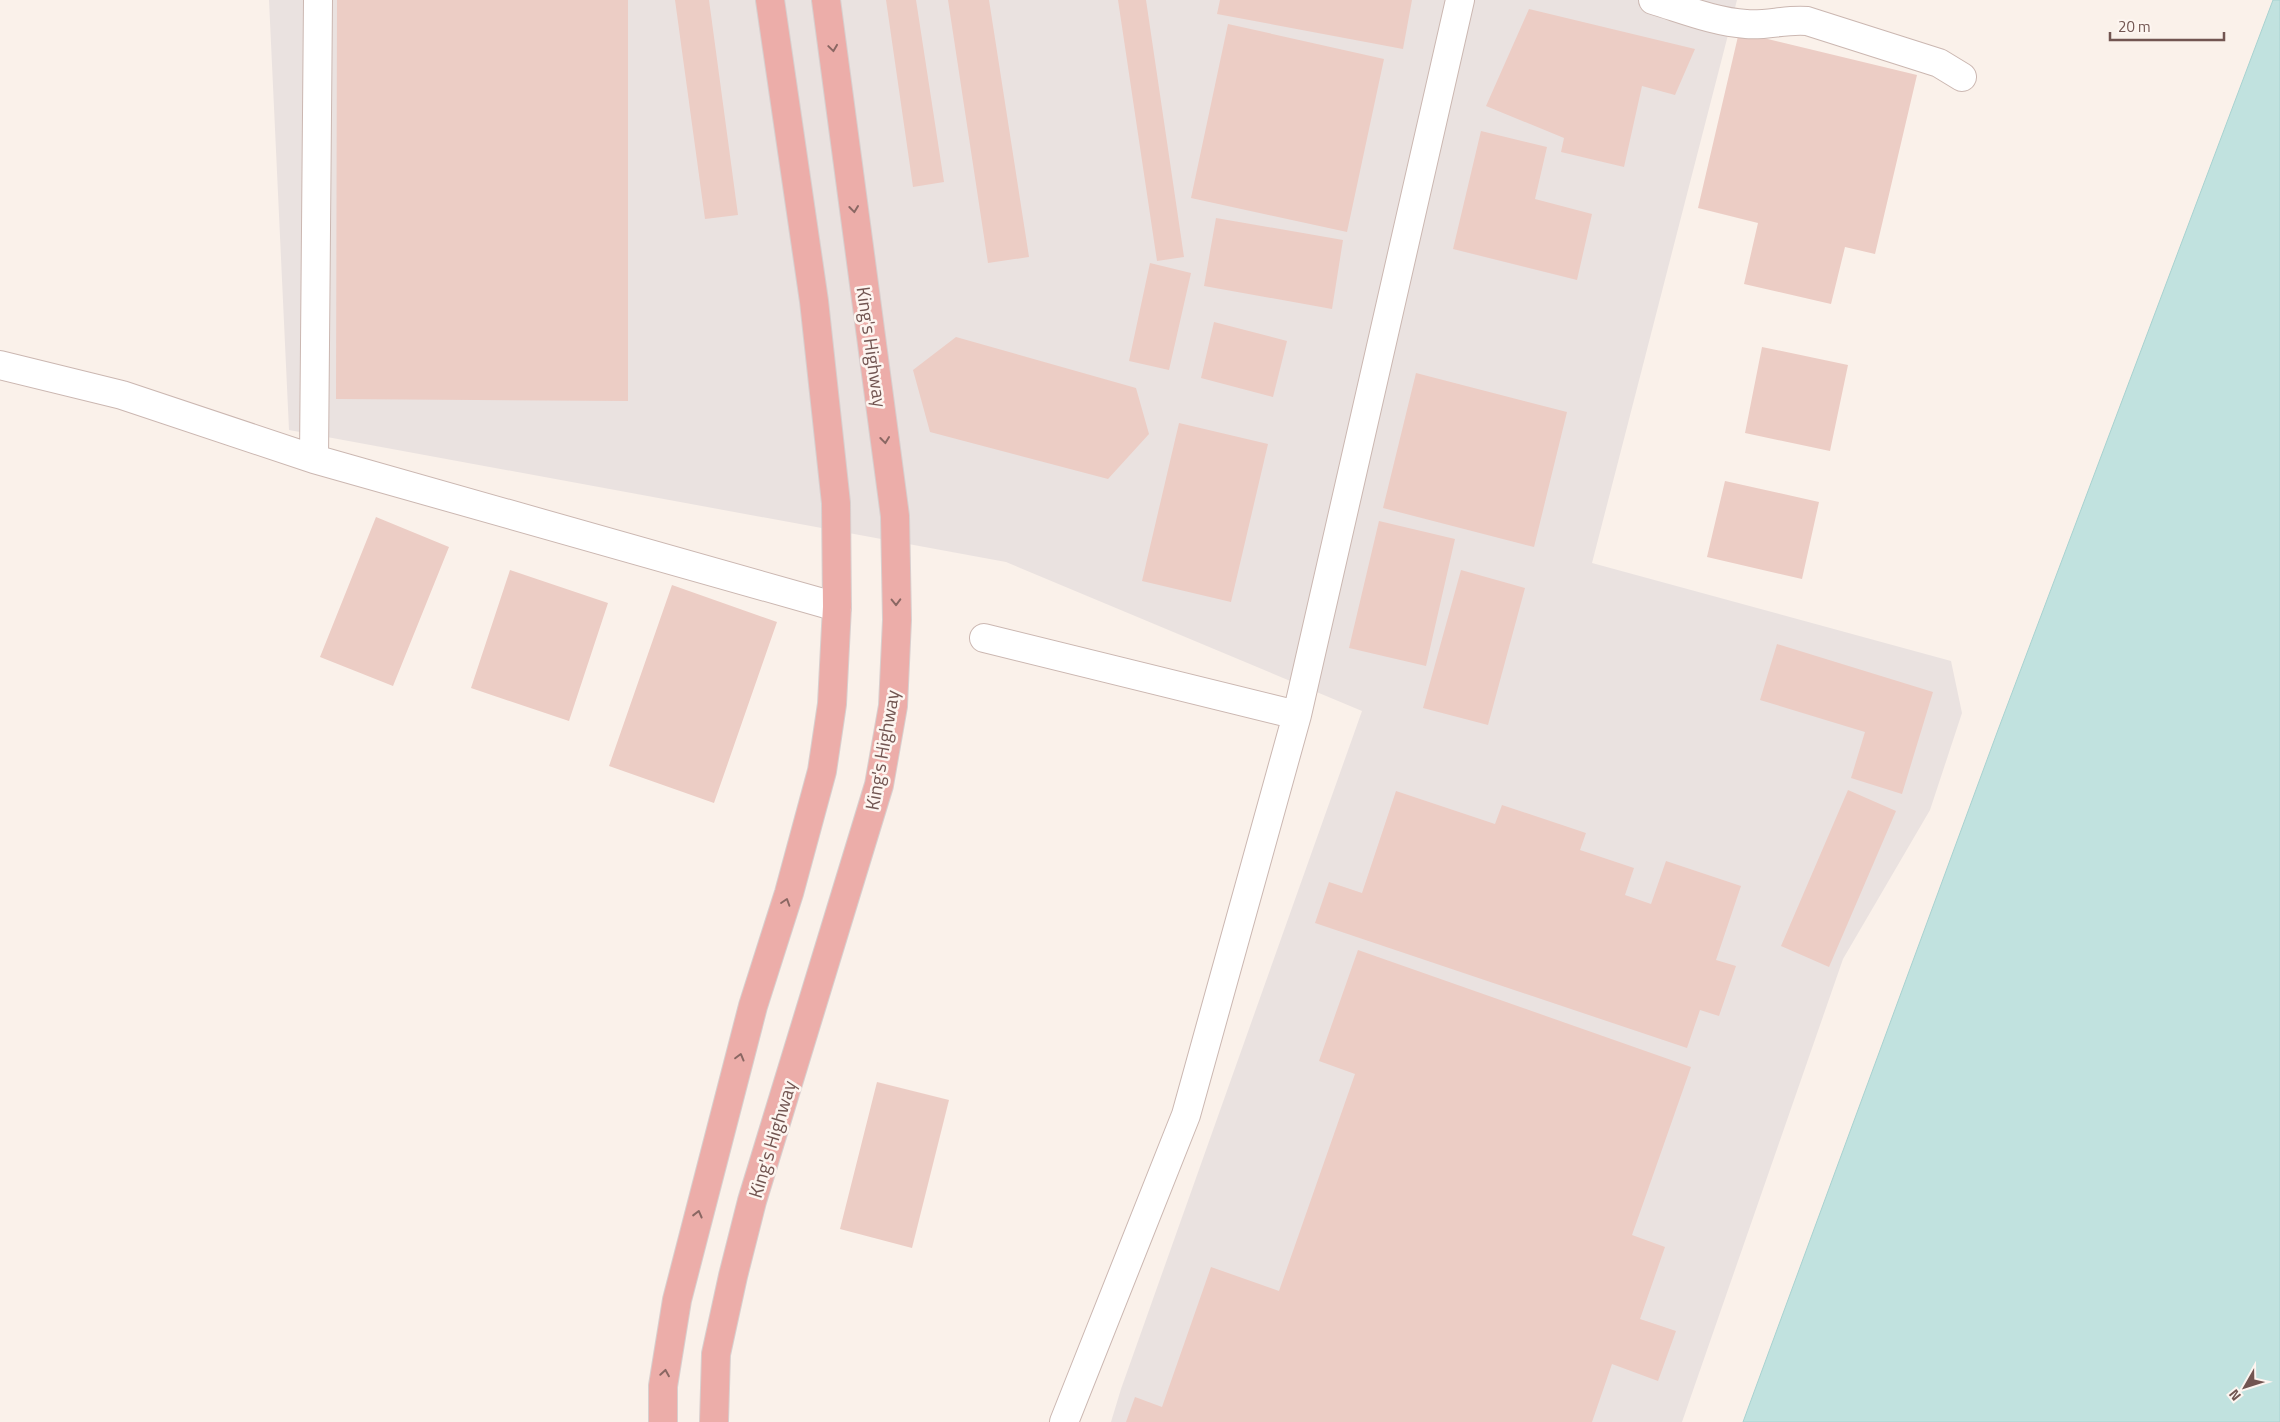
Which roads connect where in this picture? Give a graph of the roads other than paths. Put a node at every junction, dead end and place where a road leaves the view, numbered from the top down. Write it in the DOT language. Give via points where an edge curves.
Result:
graph roads {
  1 [pos="318,0"];
  2 [pos="770,0"];
  3 [pos="826,0"];
  4 [pos="1460,0"];
  5 [pos="1653,0"];
  6 [pos="1962,77"];
  7 [pos="0,365"];
  8 [pos="314,459"];
  9 [pos="836,607"];
  10 [pos="984,638"];
  11 [pos="1297,716"];
  12 [pos="663,1422"];
  13 [pos="714,1422"];
  14 [pos="1064,1422"];
  1 -- 8 [label="street"];
  2 -- 9 [label="highway" via="814,301 836,504"];
  3 -- 13 [label="highway, King's Highway, one-way" via="894,516 896,620 893,706 879,785 752,1201 733,1276 716,1354"];
  4 -- 11 [label="street"];
  5 -- 6 [label="street" via="1728,22 1807,21 1939,63"];
  7 -- 8 [label="street" via="122,395"];
  8 -- 9 [label="street"];
  12 -- 9 [label="highway, one-way" via="663,1386 677,1300 753,1006 789,893 822,771 832,704"];
  10 -- 11 [label="street"];
  11 -- 14 [label="street" via="1186,1115"];
}
